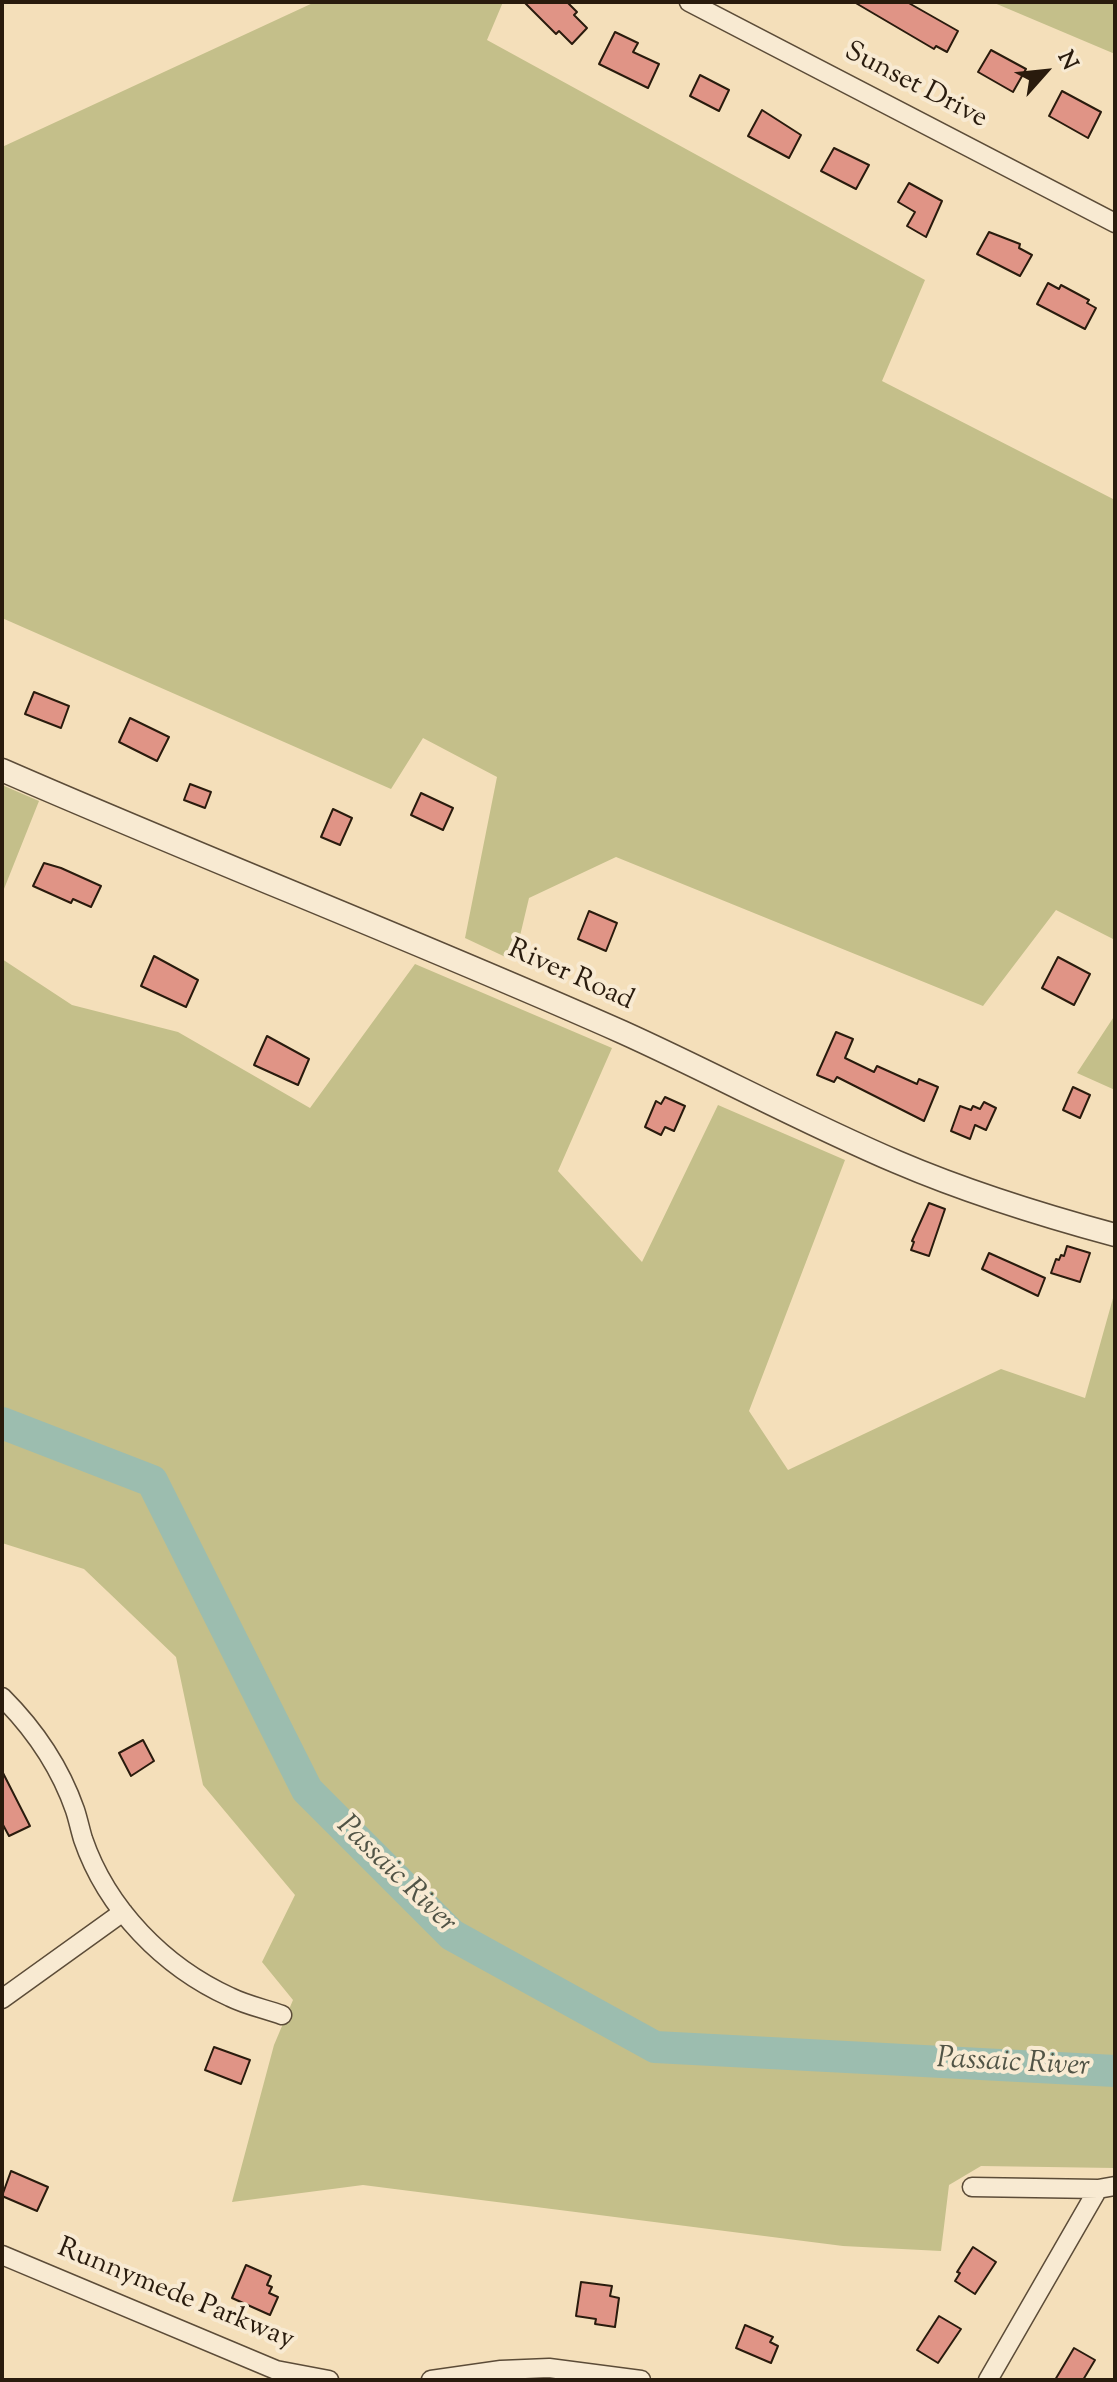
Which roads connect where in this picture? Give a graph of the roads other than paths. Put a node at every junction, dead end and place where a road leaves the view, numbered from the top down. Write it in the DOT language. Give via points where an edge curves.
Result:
graph roads {
  1 [pos="689,2"];
  2 [pos="1115,223"];
  3 [pos="2,770"];
  4 [pos="1115,1235"];
  5 [pos="2,1697"];
  6 [pos="123,1912"];
  7 [pos="2,1999"];
  8 [pos="282,2015"];
  9 [pos="972,2187"];
  10 [pos="1107,2188"];
  11 [pos="4,2261"];
  12 [pos="296,2378"];
  13 [pos="329,2380"];
  14 [pos="431,2380"];
  15 [pos="641,2380"];
  16 [pos="988,2380"];
  1 -- 2 [label="street, Sunset Drive"];
  3 -- 4 [label="street, River Road" via="461,961 897,1162"];
  5 -- 6 [label="street" via="50,1757 95,1867"];
  6 -- 7 [label="street"];
  6 -- 8 [label="street" via="189,1974 233,1999"];
  9 -- 10 [label="street"];
  10 -- 16 [label="street"];
  11 -- 12 [label="street, Runnymede Parkway"];
  12 -- 13 [label="street, Runnymede Parkway"];
  14 -- 15 [label="street" via="549,2368"];
}
